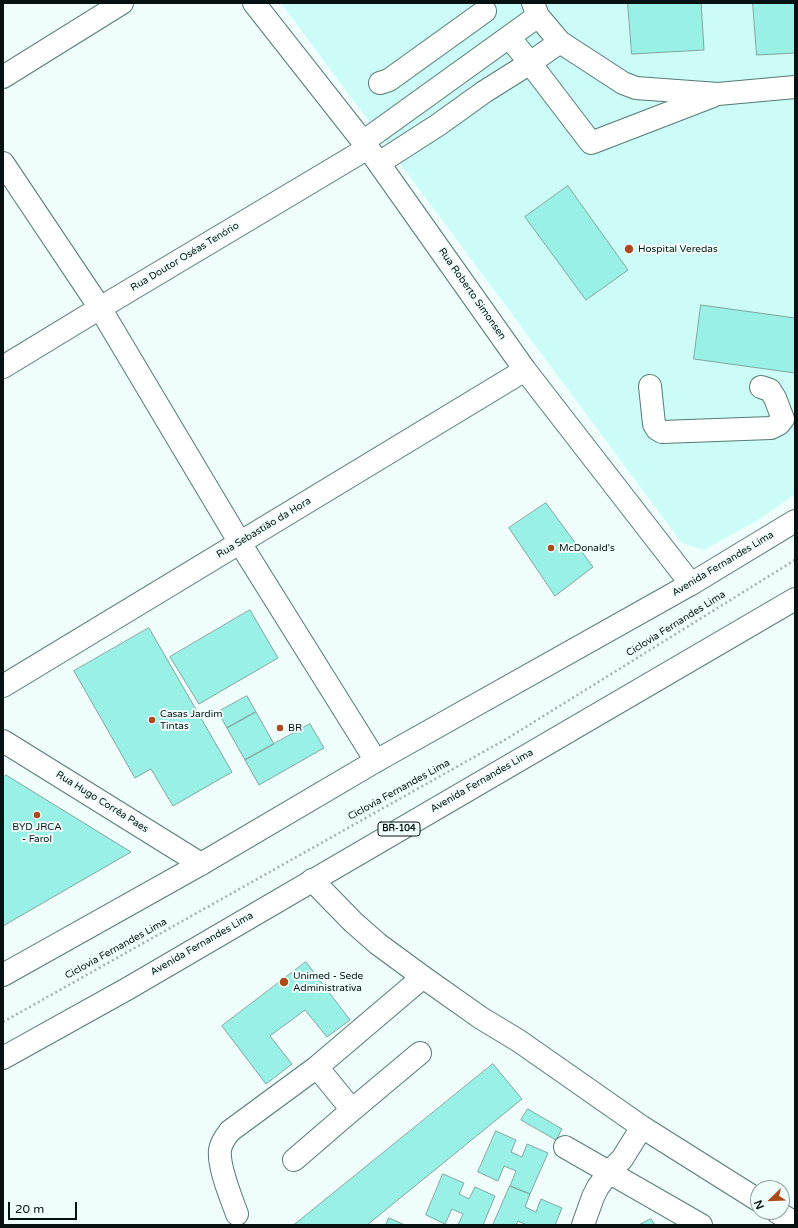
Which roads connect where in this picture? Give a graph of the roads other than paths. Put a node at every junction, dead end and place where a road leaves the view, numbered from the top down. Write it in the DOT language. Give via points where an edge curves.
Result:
graph roads {
  1 [pos="122,3"];
  2 [pos="254,3"];
  3 [pos="536,10"];
  4 [pos="485,11"];
  5 [pos="509,37"];
  6 [pos="560,42"];
  7 [pos="530,63"];
  8 [pos="3,77"];
  9 [pos="380,83"];
  10 [pos="795,87"];
  11 [pos="718,94"];
  12 [pos="370,151"];
  13 [pos="3,163"];
  14 [pos="100,308"];
  15 [pos="3,367"];
  16 [pos="525,370"];
  17 [pos="650,386"];
  18 [pos="761,387"];
  19 [pos="795,521"];
  20 [pos="240,543"];
  21 [pos="691,584"];
  22 [pos="795,599"];
  23 [pos="3,686"];
  24 [pos="3,740"];
  25 [pos="376,761"];
  26 [pos="201,864"];
  27 [pos="312,880"];
  28 [pos="3,975"];
  29 [pos="423,977"];
  30 [pos="420,1053"];
  31 [pos="3,1058"];
  32 [pos="317,1067"];
  33 [pos="352,1110"];
  34 [pos="642,1127"];
  35 [pos="565,1147"];
  36 [pos="294,1160"];
  37 [pos="610,1172"];
  38 [pos="750,1195"];
  39 [pos="237,1214"];
  40 [pos="583,1225"];
  41 [pos="701,1225"];
  1 -- 8 [label="main road"];
  2 -- 12 [label="main road, Rua Roberto Simonsen"];
  3 -- 5 [label="main road"];
  3 -- 6 [label="main road"];
  4 -- 9 [label="main road" via="389,80"];
  5 -- 7 [label="main road"];
  5 -- 12 [label="main road"];
  6 -- 7 [label="main road"];
  6 -- 11 [label="main road" via="623,83 636,88"];
  7 -- 11 [label="main road" via="591,144"];
  7 -- 12 [label="main road" via="438,125"];
  10 -- 11 [label="main road"];
  12 -- 14 [label="main road, Rua Doutor Oséas Tenório"];
  12 -- 16 [label="main road, Rua Roberto Simonsen"];
  13 -- 14 [label="main road"];
  14 -- 15 [label="main road, Rua Doutor Oséas Tenório"];
  14 -- 20 [label="main road"];
  16 -- 20 [label="main road, Rua Sebastião da Hora"];
  16 -- 21 [label="main road, Rua Roberto Simonsen"];
  17 -- 18 [label="main road" via="654,424 662,432 771,428 783,420 770,390"];
  19 -- 21 [label="main road, Avenida Fernandes Lima"];
  20 -- 23 [label="main road, Rua Sebastião da Hora"];
  20 -- 25 [label="main road"];
  21 -- 25 [label="main road, Avenida Fernandes Lima"];
  22 -- 27 [label="main road, Avenida Fernandes Lima / BR-104"];
  24 -- 26 [label="main road, Rua Hugo Corrêa Paes"];
  25 -- 26 [label="main road, Avenida Fernandes Lima"];
  26 -- 28 [label="main road, Avenida Fernandes Lima"];
  27 -- 29 [label="main road" via="378,944"];
  27 -- 31 [label="main road, Avenida Fernandes Lima / BR-104" via="127,989"];
  29 -- 32 [label="main road"];
  29 -- 34 [label="main road"];
  30 -- 33 [label="main road"];
  32 -- 33 [label="main road"];
  32 -- 39 [label="main road" via="224,1138 220,1150 222,1170"];
  33 -- 36 [label="main road"];
  34 -- 37 [label="main road" via="622,1159"];
  34 -- 38 [label="main road"];
  35 -- 37 [label="main road"];
  37 -- 40 [label="main road" via="598,1187"];
  37 -- 41 [label="main road"];
}
